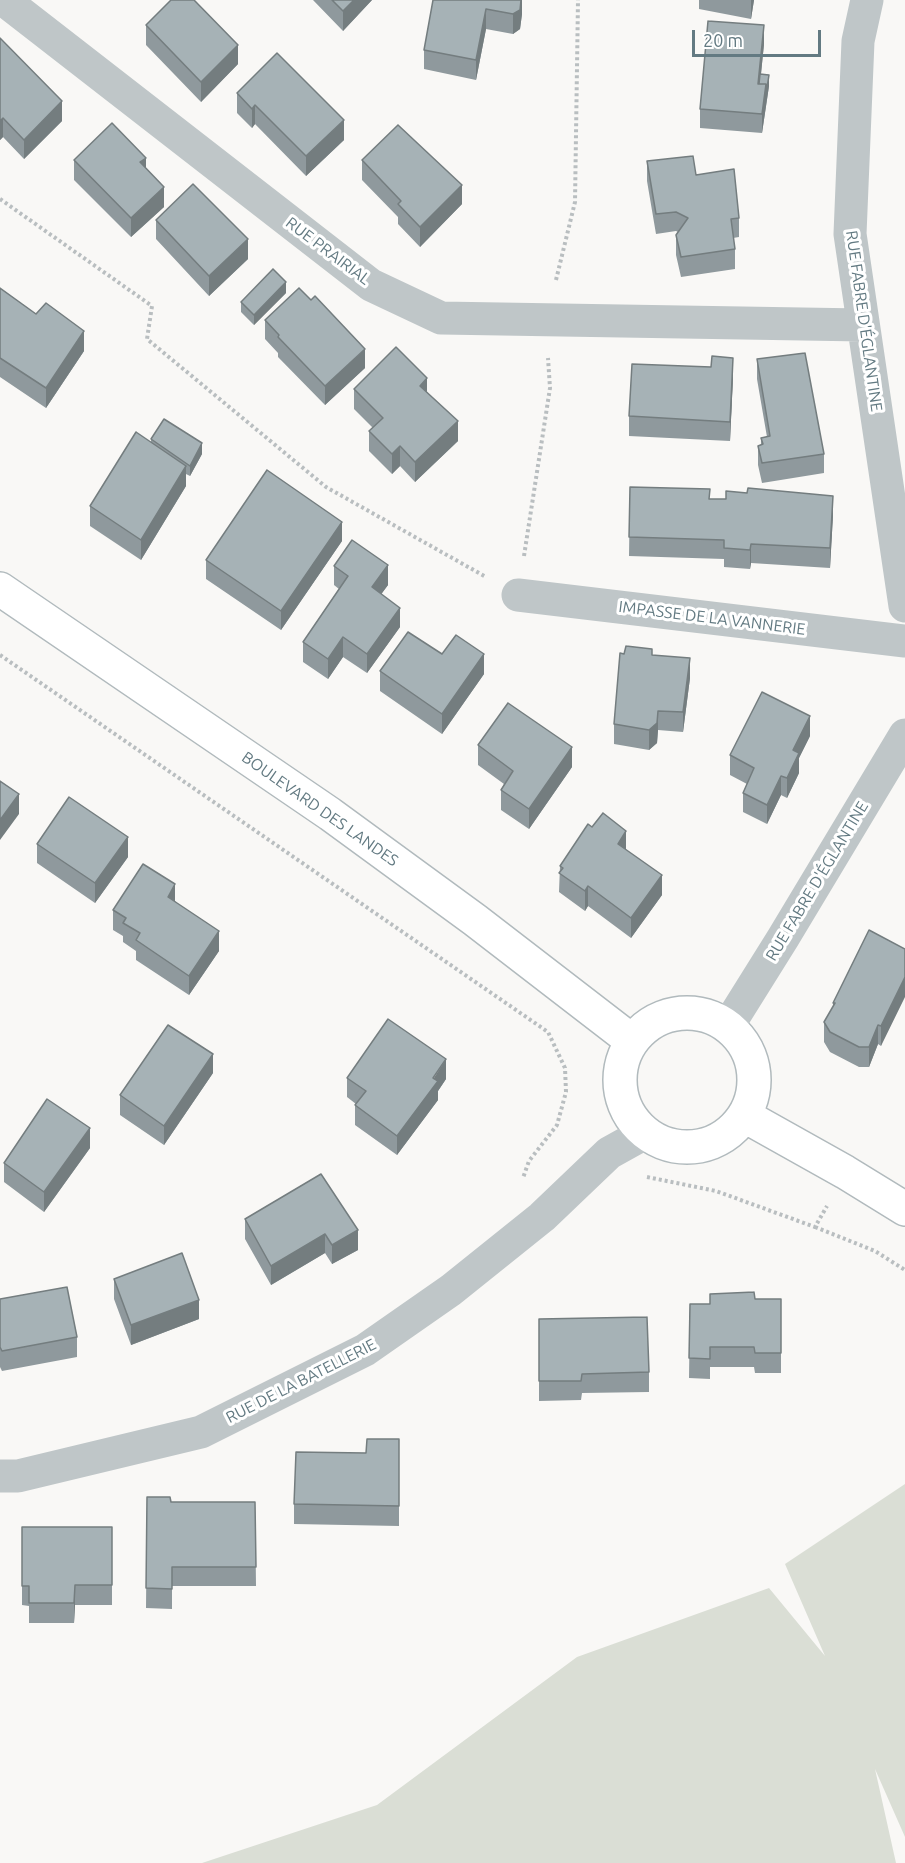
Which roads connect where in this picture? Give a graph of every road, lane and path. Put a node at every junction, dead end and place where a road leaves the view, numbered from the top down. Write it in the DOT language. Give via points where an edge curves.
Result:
graph roads {
  1 [pos="4,0"];
  2 [pos="867,0"];
  3 [pos="0,199"];
  4 [pos="863,325"];
  5 [pos="0,589"];
  6 [pos="518,595"];
  7 [pos="905,606"];
  8 [pos="905,641"];
  9 [pos="0,655"];
  10 [pos="905,735"];
  11 [pos="728,1026"];
  12 [pos="632,1041"];
  13 [pos="745,1116"];
  14 [pos="645,1133"];
  15 [pos="846,1172"];
  16 [pos="645,1177"];
  17 [pos="905,1209"];
  18 [pos="542,1217"];
  19 [pos="815,1227"];
  20 [pos="905,1270"];
  21 [pos="0,1476"];
  1 -- 4 [label="street, RUE PRAIRIAL" via="371,285 441,318"];
  2 -- 4 [label="street, RUE FABRE D'ÉGLANTINE" via="858,41 850,234"];
  3 -- 6 [label="path" via="152,306 147,339 326,487"];
  4 -- 7 [label="street, RUE FABRE D'ÉGLANTINE"];
  5 -- 12 [label="street, BOULEVARD DES LANDES" via="330,814"];
  6 -- 8 [label="street, IMPASSE DE LA VANNERIE"];
  9 -- 18 [label="path" via="548,1032 565,1068 566,1092 557,1125 529,1161 522,1180"];
  10 -- 11 [label="street, RUE FABRE D'ÉGLANTINE"];
  11 -- 12 [label="street" via="709,1016 666,1016"];
  11 -- 13 [label="street" via="742,1040 755,1078 753,1098"];
  12 -- 14 [label="street" via="623,1059 622,1100"];
  13 -- 14 [label="street" via="730,1133 710,1144 688,1148 666,1144"];
  13 -- 15 [label="street"];
  14 -- 18 [label="street, RUE DE LA BATELLERIE" via="609,1153"];
  15 -- 17 [label="street"];
  15 -- 19 [label="path"];
  16 -- 19 [label="path" via="716,1191"];
  18 -- 21 [label="street, RUE DE LA BATELLERIE" via="451,1290 365,1350 201,1432 18,1476"];
  19 -- 20 [label="path" via="875,1251"];
}
